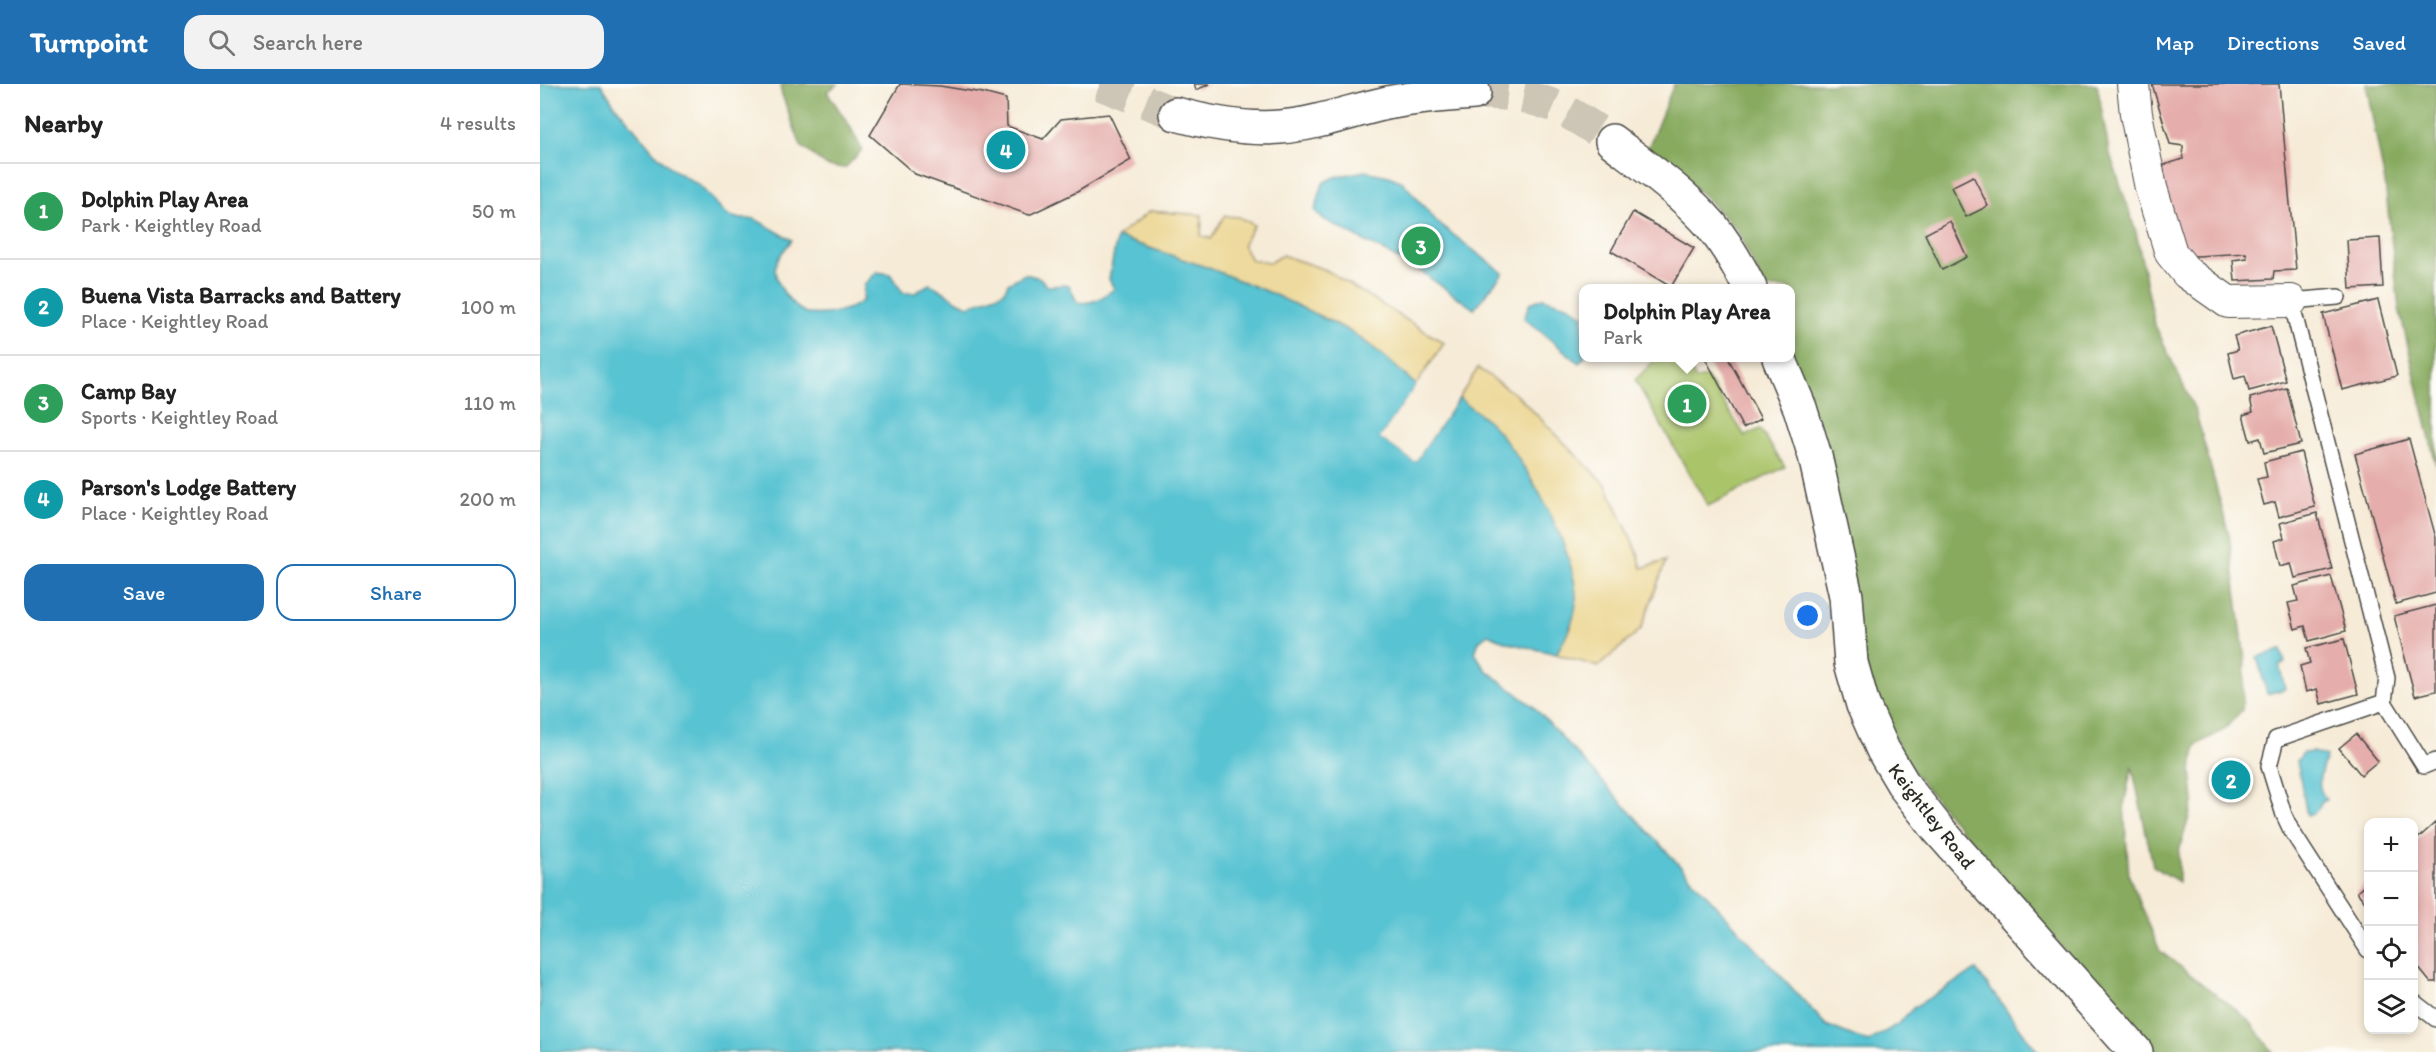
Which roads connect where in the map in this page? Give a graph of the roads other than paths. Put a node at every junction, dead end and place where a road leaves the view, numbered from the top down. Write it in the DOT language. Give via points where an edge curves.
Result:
graph roads {
  1 [pos="2133,84"];
  2 [pos="1474,93"];
  3 [pos="1176,114"];
  4 [pos="1612,141"];
  5 [pos="1748,284"];
  6 [pos="2338,297"];
  7 [pos="2291,301"];
  8 [pos="1781,362"];
  9 [pos="2384,702"];
  10 [pos="2436,761"];
  11 [pos="2364,944"];
  12 [pos="2418,1005"];
  13 [pos="2436,1019"];
  14 [pos="2136,1052"];
  1 -- 7 [label="street" via="2151,188 2171,253 2187,273 2228,302"];
  2 -- 3 [label="main road" via="1406,99 1280,127 1252,128"];
  4 -- 5 [label="main road" via="1710,225"];
  6 -- 7 [label="lane"];
  7 -- 9 [label="lane" via="2387,678"];
  8 -- 14 [label="main road, Keightley Road" via="1815,456 1846,596 1851,663 1882,750 1937,828"];
  9 -- 10 [label="lane" via="2424,766"];
  9 -- 11 [label="lane" via="2276,739 2269,766 2292,830"];
  12 -- 13 [label="lane"];
}
